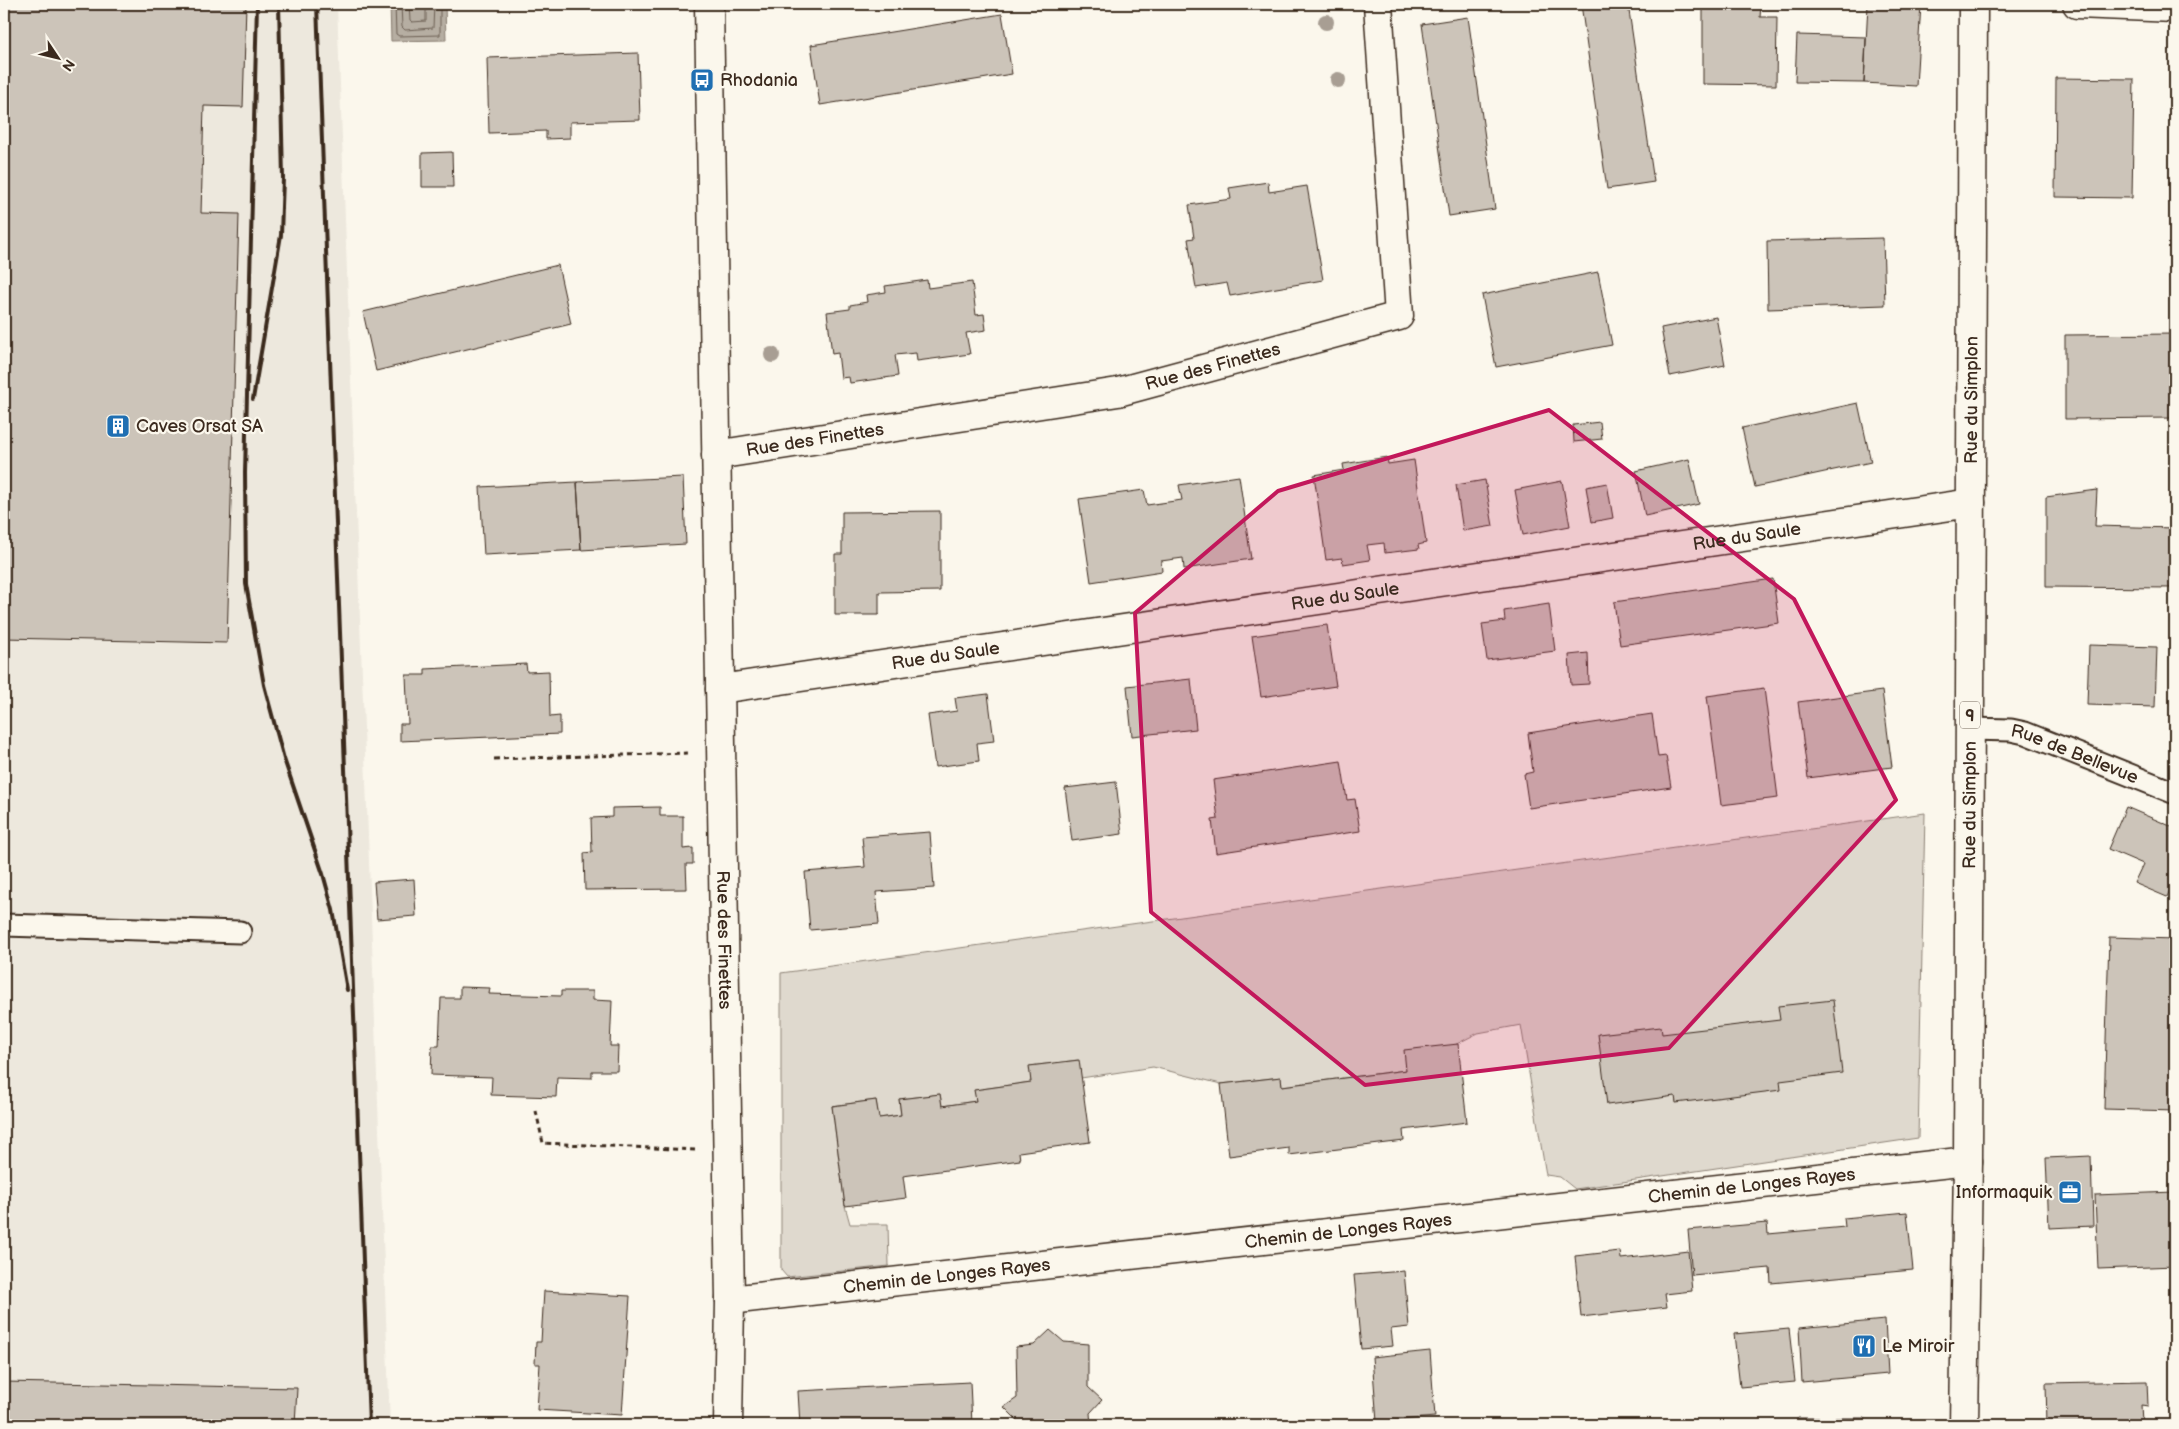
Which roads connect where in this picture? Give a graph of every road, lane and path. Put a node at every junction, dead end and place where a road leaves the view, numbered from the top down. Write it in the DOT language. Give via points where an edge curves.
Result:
graph roads {
  1 [pos="709,4"];
  2 [pos="1378,4"];
  3 [pos="1973,4"];
  4 [pos="2077,4"];
  5 [pos="2175,8"];
  6 [pos="716,455"];
  7 [pos="1971,503"];
  8 [pos="720,688"];
  9 [pos="1970,729"];
  10 [pos="721,752"];
  11 [pos="494,759"];
  12 [pos="2175,793"];
  13 [pos="4,925"];
  14 [pos="240,932"];
  15 [pos="536,1111"];
  16 [pos="728,1151"];
  17 [pos="1968,1161"];
  18 [pos="730,1300"];
  19 [pos="728,1425"];
  20 [pos="1964,1425"];
  1 -- 6 [label="street, Rue des Finettes"];
  2 -- 6 [label="street, Rue des Finettes" via="1399,316 1118,392"];
  3 -- 7 [label="street, Rue du Simplon / 9"];
  4 -- 5 [label="street"];
  6 -- 8 [label="street, Rue des Finettes"];
  7 -- 8 [label="street, Rue du Saule"];
  7 -- 9 [label="street, Rue du Simplon / 9"];
  8 -- 10 [label="street, Rue des Finettes"];
  9 -- 12 [label="lane, Rue de Bellevue" via="2025,733"];
  9 -- 17 [label="street, Rue du Simplon / 9"];
  10 -- 11 [label="path"];
  10 -- 16 [label="street, Rue des Finettes"];
  13 -- 14 [label="lane"];
  15 -- 16 [label="path" via="543,1144"];
  16 -- 18 [label="street, Rue des Finettes"];
  17 -- 18 [label="street, Chemin de Longes Rayes"];
  17 -- 20 [label="street, Rue du Simplon / 9"];
  18 -- 19 [label="street, Rue des Finettes"];
}
